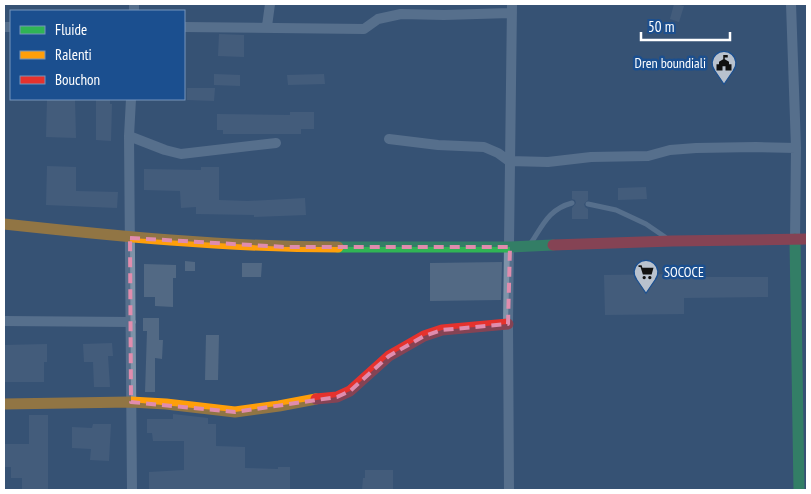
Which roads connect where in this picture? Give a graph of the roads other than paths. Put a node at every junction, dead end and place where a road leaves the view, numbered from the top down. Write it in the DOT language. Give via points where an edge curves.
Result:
graph roads {
  1 [pos="270,4"];
  2 [pos="791,4"];
  3 [pos="512,8"];
  4 [pos="267,26"];
  5 [pos="185,27"];
  6 [pos="131,100"];
  7 [pos="129,136"];
  8 [pos="389,139"];
  9 [pos="276,143"];
  10 [pos="796,148"];
  11 [pos="510,161"];
  12 [pos="572,203"];
  13 [pos="588,204"];
  14 [pos="4,224"];
  15 [pos="130,238"];
  16 [pos="795,239"];
  17 [pos="807,239"];
  18 [pos="672,241"];
  19 [pos="529,246"];
  20 [pos="510,247"];
  21 [pos="4,321"];
  22 [pos="131,322"];
  23 [pos="508,324"];
  24 [pos="131,402"];
  25 [pos="4,404"];
  26 [pos="132,490"];
  27 [pos="509,490"];
  28 [pos="799,490"];
  1 -- 4 [label="street"];
  2 -- 10 [label="street"];
  3 -- 4 [label="street" via="444,15 401,14 378,19 364,29"];
  3 -- 11 [label="street"];
  4 -- 5 [label="street"];
  6 -- 7 [label="street"];
  7 -- 9 [label="street" via="181,154"];
  7 -- 15 [label="street"];
  8 -- 11 [label="street" via="484,147"];
  10 -- 11 [label="street" via="696,148 648,156"];
  10 -- 16 [label="street"];
  11 -- 20 [label="street"];
  12 -- 19 [label="lane" via="550,214"];
  13 -- 18 [label="lane" via="616,210"];
  14 -- 15 [label="main road"];
  15 -- 20 [label="main road" via="285,247"];
  15 -- 22 [label="street"];
  16 -- 17 [label="main road"];
  16 -- 18 [label="main road"];
  16 -- 28 [label="main road"];
  18 -- 19 [label="main road"];
  19 -- 20 [label="main road"];
  20 -- 23 [label="street"];
  21 -- 22 [label="street"];
  22 -- 24 [label="street"];
  23 -- 24 [label="main road" via="442,330 424,336 389,356 350,391 337,397 236,412"];
  23 -- 27 [label="street"];
  24 -- 25 [label="main road"];
  24 -- 26 [label="street"];
}
